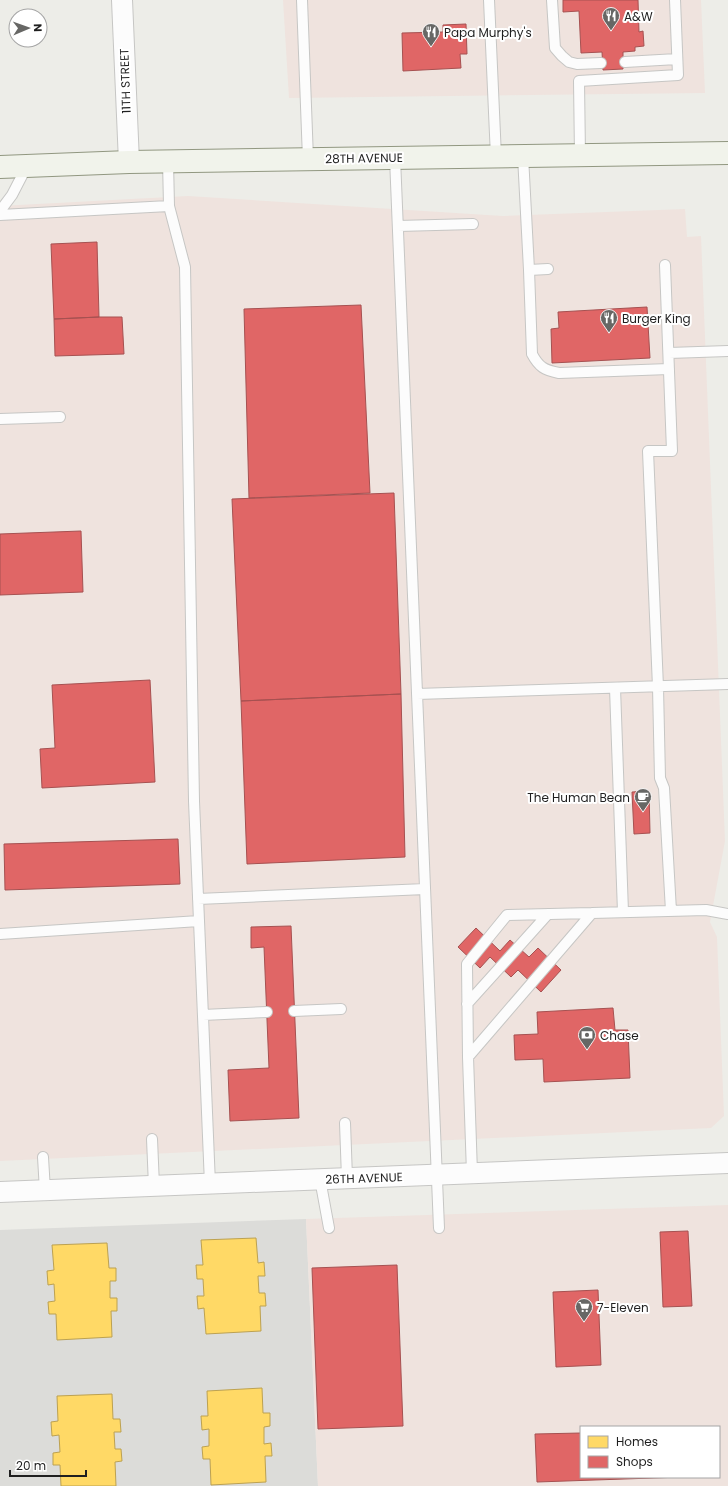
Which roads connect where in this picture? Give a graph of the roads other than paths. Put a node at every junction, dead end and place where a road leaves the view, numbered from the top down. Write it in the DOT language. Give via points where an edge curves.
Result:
graph roads {
  1 [pos="122,0"];
  2 [pos="302,0"];
  3 [pos="488,0"];
  4 [pos="552,0"];
  5 [pos="675,0"];
  6 [pos="677,59"];
  7 [pos="625,62"];
  8 [pos="601,63"];
  9 [pos="728,153"];
  10 [pos="523,156"];
  11 [pos="580,156"];
  12 [pos="496,157"];
  13 [pos="396,158"];
  14 [pos="308,159"];
  15 [pos="168,161"];
  16 [pos="129,162"];
  17 [pos="27,166"];
  18 [pos="0,167"];
  19 [pos="169,206"];
  20 [pos="0,211"];
  21 [pos="0,215"];
  22 [pos="473,224"];
  23 [pos="398,226"];
  24 [pos="665,265"];
  25 [pos="548,269"];
  26 [pos="529,270"];
  27 [pos="728,351"];
  28 [pos="669,353"];
  29 [pos="669,369"];
  30 [pos="60,417"];
  31 [pos="0,419"];
  32 [pos="728,684"];
  33 [pos="658,687"];
  34 [pos="615,688"];
  35 [pos="417,694"];
  36 [pos="425,889"];
  37 [pos="198,899"];
  38 [pos="671,911"];
  39 [pos="623,912"];
  40 [pos="592,913"];
  41 [pos="548,914"];
  42 [pos="728,914"];
  43 [pos="199,921"];
  44 [pos="0,934"];
  45 [pos="467,1004"];
  46 [pos="340,1009"];
  47 [pos="294,1011"];
  48 [pos="267,1012"];
  49 [pos="203,1015"];
  50 [pos="468,1057"];
  51 [pos="345,1123"];
  52 [pos="152,1139"];
  53 [pos="44,1157"];
  54 [pos="728,1163"];
  55 [pos="472,1173"];
  56 [pos="436,1175"];
  57 [pos="347,1178"];
  58 [pos="320,1180"];
  59 [pos="210,1184"];
  60 [pos="154,1186"];
  61 [pos="46,1191"];
  62 [pos="0,1192"];
  63 [pos="329,1228"];
  64 [pos="439,1228"];
  1 -- 16 [label="street, 11TH STREET"];
  2 -- 14 [label="lane"];
  3 -- 12 [label="lane"];
  4 -- 8 [label="lane" via="554,48 569,62"];
  5 -- 6 [label="lane"];
  6 -- 7 [label="lane"];
  6 -- 11 [label="lane" via="678,75 579,81"];
  9 -- 11 [label="street, 28TH AVENUE"];
  10 -- 11 [label="street, 28TH AVENUE"];
  10 -- 12 [label="street, 28TH AVENUE"];
  10 -- 26 [label="lane"];
  12 -- 13 [label="street, 28TH AVENUE"];
  13 -- 14 [label="street, 28TH AVENUE"];
  13 -- 23 [label="lane"];
  14 -- 15 [label="street, 28TH AVENUE"];
  15 -- 16 [label="street, 28TH AVENUE"];
  15 -- 19 [label="lane"];
  16 -- 17 [label="street, 28TH AVENUE"];
  17 -- 18 [label="street, 28TH AVENUE"];
  17 -- 20 [label="lane" via="12,195"];
  19 -- 21 [label="lane"];
  19 -- 37 [label="lane" via="185,267"];
  22 -- 23 [label="lane"];
  23 -- 35 [label="lane"];
  24 -- 28 [label="lane"];
  25 -- 26 [label="lane"];
  26 -- 29 [label="lane" via="532,354 537,363 547,371 559,373"];
  27 -- 28 [label="lane"];
  28 -- 29 [label="lane"];
  29 -- 33 [label="lane" via="672,451 648,452"];
  30 -- 31 [label="lane"];
  32 -- 33 [label="lane"];
  33 -- 34 [label="lane"];
  33 -- 38 [label="lane" via="660,778 664,788"];
  34 -- 35 [label="lane"];
  34 -- 39 [label="lane"];
  35 -- 36 [label="lane"];
  36 -- 37 [label="lane"];
  36 -- 56 [label="lane"];
  37 -- 43 [label="lane"];
  38 -- 39 [label="lane"];
  38 -- 42 [label="lane" via="706,910"];
  39 -- 40 [label="lane"];
  40 -- 41 [label="lane"];
  40 -- 50 [label="lane"];
  41 -- 45 [label="lane"];
  41 -- 45 [label="lane" via="507,915 466,964"];
  43 -- 44 [label="lane"];
  43 -- 49 [label="lane"];
  45 -- 50 [label="lane"];
  46 -- 47 [label="lane"];
  48 -- 49 [label="lane"];
  49 -- 59 [label="lane"];
  50 -- 55 [label="lane"];
  51 -- 57 [label="lane"];
  52 -- 60 [label="lane"];
  53 -- 61 [label="lane"];
  54 -- 55 [label="street, 26TH AVENUE"];
  55 -- 56 [label="street, 26TH AVENUE"];
  56 -- 57 [label="street, 26TH AVENUE"];
  56 -- 64 [label="lane"];
  57 -- 58 [label="street, 26TH AVENUE"];
  58 -- 59 [label="street, 26TH AVENUE"];
  58 -- 63 [label="lane"];
  59 -- 60 [label="street, 26TH AVENUE"];
  60 -- 61 [label="street, 26TH AVENUE"];
  61 -- 62 [label="street, 26TH AVENUE"];
}
